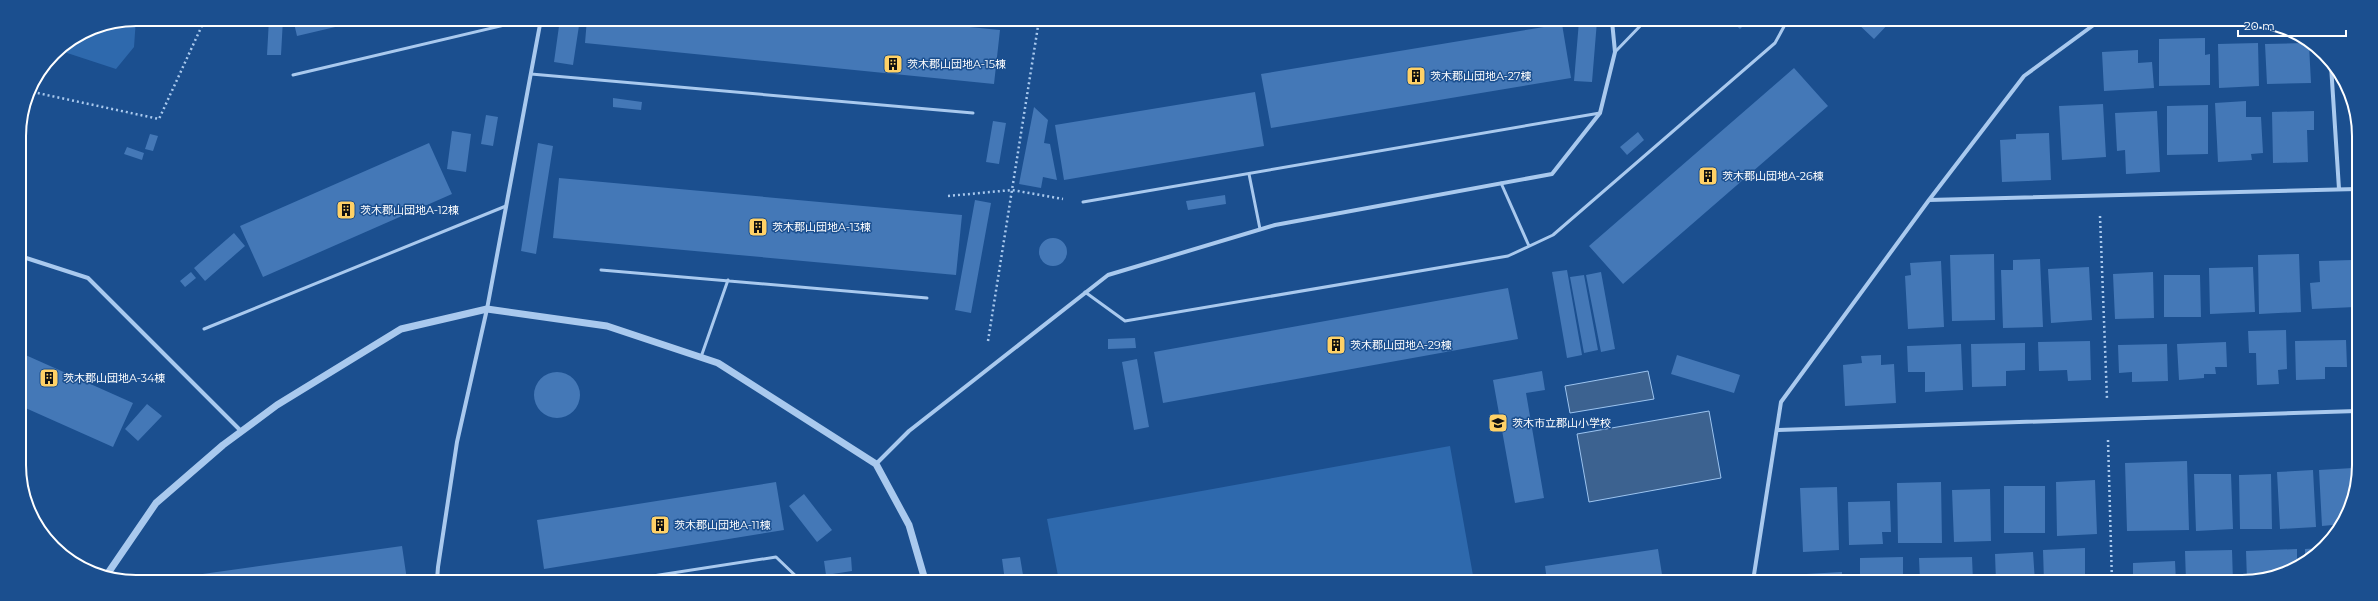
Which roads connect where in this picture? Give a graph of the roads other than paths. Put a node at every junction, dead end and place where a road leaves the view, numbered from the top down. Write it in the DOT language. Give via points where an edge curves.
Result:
graph roads {
  1 [pos="500,26"];
  2 [pos="540,26"];
  3 [pos="1612,26"];
  4 [pos="1640,26"];
  5 [pos="1784,26"];
  6 [pos="2092,26"];
  7 [pos="1615,52"];
  8 [pos="2332,73"];
  9 [pos="531,74"];
  10 [pos="293,75"];
  11 [pos="973,113"];
  12 [pos="1600,113"];
  13 [pos="1249,174"];
  14 [pos="1501,183"];
  15 [pos="2340,189"];
  16 [pos="2352,189"];
  17 [pos="1929,200"];
  18 [pos="1083,202"];
  19 [pos="506,206"];
  20 [pos="1260,229"];
  21 [pos="1529,246"];
  22 [pos="26,258"];
  23 [pos="601,270"];
  24 [pos="728,280"];
  25 [pos="1085,292"];
  26 [pos="927,298"];
  27 [pos="487,309"];
  28 [pos="204,330"];
  29 [pos="701,357"];
  30 [pos="2352,411"];
  31 [pos="1777,430"];
  32 [pos="241,431"];
  33 [pos="876,464"];
  34 [pos="109,571"];
  35 [pos="437,575"];
  36 [pos="660,575"];
  37 [pos="795,575"];
  38 [pos="924,575"];
  39 [pos="1754,575"];
  1 -- 10 [label="lane"];
  2 -- 9 [label="street"];
  3 -- 7 [label="street"];
  4 -- 7 [label="lane"];
  5 -- 21 [label="lane" via="1775,44 1553,235"];
  6 -- 17 [label="street" via="2024,76"];
  7 -- 12 [label="street"];
  8 -- 15 [label="street"];
  9 -- 11 [label="lane"];
  9 -- 19 [label="street"];
  12 -- 13 [label="lane"];
  12 -- 14 [label="street" via="1552,174"];
  13 -- 18 [label="lane"];
  13 -- 20 [label="lane"];
  14 -- 20 [label="street"];
  14 -- 21 [label="lane"];
  15 -- 16 [label="street"];
  15 -- 17 [label="street"];
  17 -- 31 [label="street" via="1781,402"];
  19 -- 27 [label="street"];
  19 -- 28 [label="lane"];
  20 -- 25 [label="street" via="1108,275"];
  21 -- 25 [label="lane" via="1508,256 1126,321"];
  22 -- 32 [label="street" via="88,278"];
  23 -- 24 [label="lane"];
  24 -- 26 [label="lane"];
  24 -- 29 [label="lane"];
  25 -- 33 [label="street" via="909,431"];
  27 -- 29 [label="street" via="607,326"];
  27 -- 32 [label="street" via="401,329 277,405"];
  27 -- 35 [label="street" via="457,442"];
  29 -- 33 [label="street" via="718,363"];
  30 -- 31 [label="street"];
  31 -- 39 [label="street"];
  32 -- 34 [label="street" via="156,503"];
  33 -- 38 [label="street" via="909,525"];
  36 -- 37 [label="lane" via="776,557"];
}
